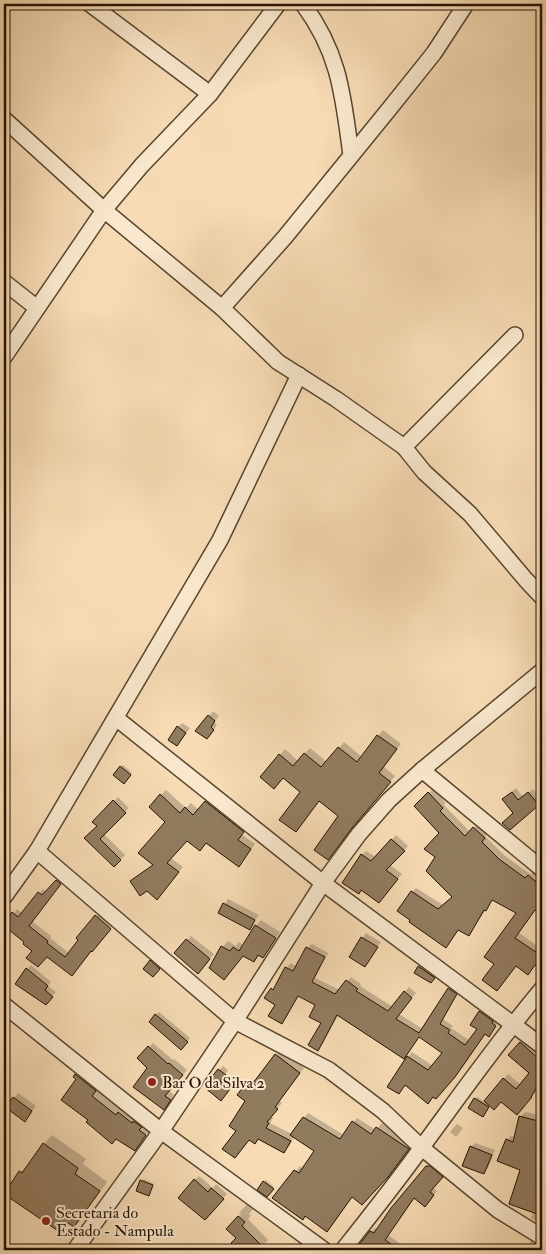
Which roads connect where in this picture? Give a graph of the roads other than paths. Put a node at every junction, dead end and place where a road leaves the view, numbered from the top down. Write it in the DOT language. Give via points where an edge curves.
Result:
graph roads {
  1 [pos="90,4"];
  2 [pos="278,4"];
  3 [pos="303,4"];
  4 [pos="466,4"];
  5 [pos="210,94"];
  6 [pos="4,119"];
  7 [pos="351,155"];
  8 [pos="104,210"];
  9 [pos="4,282"];
  10 [pos="37,308"];
  11 [pos="222,308"];
  12 [pos="515,335"];
  13 [pos="4,357"];
  14 [pos="299,375"];
  15 [pos="404,447"];
  16 [pos="542,597"];
  17 [pos="542,671"];
  18 [pos="116,718"];
  19 [pos="422,770"];
  20 [pos="37,851"];
  21 [pos="542,869"];
  22 [pos="323,883"];
  23 [pos="4,897"];
  24 [pos="542,989"];
  25 [pos="4,1004"];
  26 [pos="235,1021"];
  27 [pos="512,1024"];
  28 [pos="542,1046"];
  29 [pos="162,1131"];
  30 [pos="422,1148"];
  31 [pos="542,1237"];
  32 [pos="75,1250"];
  33 [pos="324,1250"];
  34 [pos="343,1250"];
  1 -- 5 [label="street"];
  2 -- 5 [label="street"];
  3 -- 7 [label="street" via="329,47 340,80"];
  4 -- 7 [label="street" via="434,53"];
  5 -- 8 [label="street"];
  6 -- 8 [label="street"];
  7 -- 11 [label="street"];
  8 -- 10 [label="street"];
  8 -- 11 [label="street"];
  9 -- 10 [label="street"];
  10 -- 13 [label="street"];
  11 -- 14 [label="street" via="278,362"];
  12 -- 15 [label="street"];
  14 -- 15 [label="street"];
  14 -- 18 [label="street" via="220,540"];
  15 -- 16 [label="street" via="424,472 470,514"];
  17 -- 19 [label="street"];
  18 -- 20 [label="street"];
  18 -- 22 [label="street"];
  19 -- 21 [label="street"];
  19 -- 22 [label="street" via="359,834"];
  20 -- 23 [label="street"];
  20 -- 26 [label="street"];
  22 -- 26 [label="street"];
  22 -- 27 [label="street"];
  24 -- 27 [label="street"];
  25 -- 29 [label="street"];
  26 -- 29 [label="street"];
  26 -- 30 [label="street" via="329,1070 383,1111"];
  27 -- 28 [label="street"];
  27 -- 30 [label="street"];
  29 -- 32 [label="street"];
  29 -- 33 [label="street"];
  30 -- 31 [label="street" via="498,1210"];
  30 -- 34 [label="street"];
}
